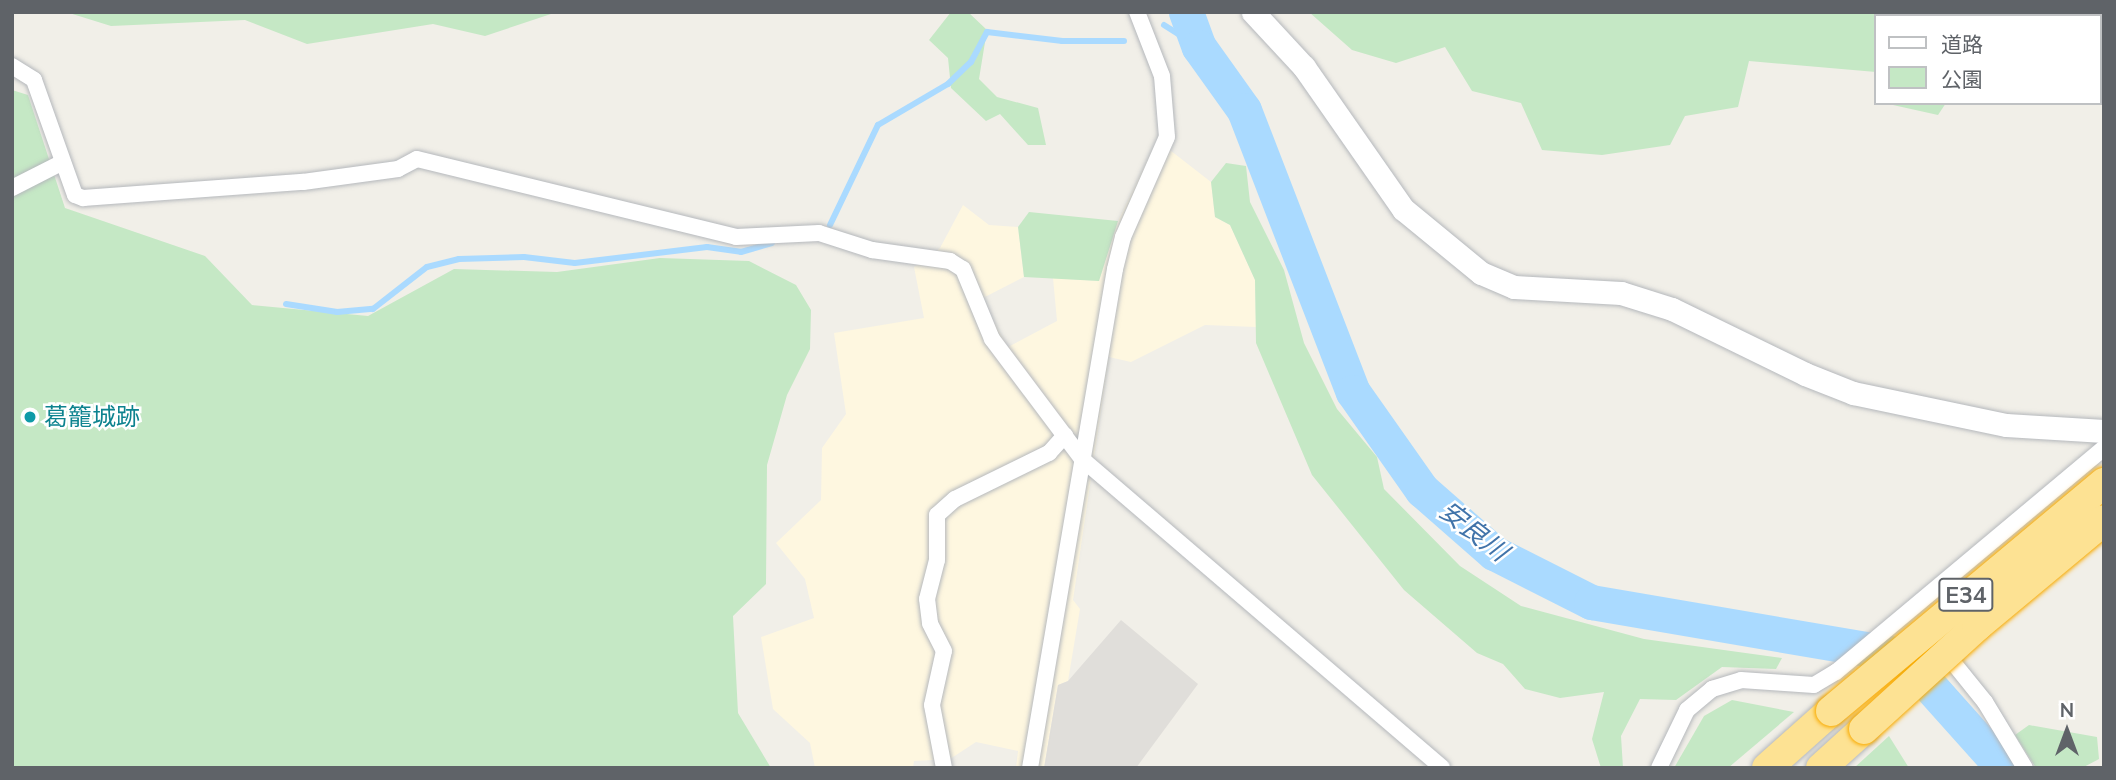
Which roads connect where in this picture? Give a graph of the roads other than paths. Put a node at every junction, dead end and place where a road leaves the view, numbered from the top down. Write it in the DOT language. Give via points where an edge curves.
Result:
graph roads {
  1 [pos="1137,12"];
  2 [pos="1253,12"];
  3 [pos="12,66"];
  4 [pos="63,162"];
  5 [pos="12,188"];
  6 [pos="2104,431"];
  7 [pos="1065,435"];
  8 [pos="2104,448"];
  9 [pos="1082,459"];
  10 [pos="2104,483"];
  11 [pos="2104,520"];
  12 [pos="1892,623"];
  13 [pos="944,768"];
  14 [pos="1030,768"];
  15 [pos="1442,768"];
  16 [pos="1659,768"];
  17 [pos="1767,768"];
  18 [pos="1821,768"];
  19 [pos="2025,768"];
  1 -- 9 [label="street" via="1163,76 1167,137 1122,237"];
  2 -- 6 [label="street" via="1304,67 1403,209 1480,273 1514,287 1621,293 1672,309 1853,393 2006,425"];
  3 -- 4 [label="street" via="34,79"];
  4 -- 5 [label="street"];
  4 -- 7 [label="street" via="75,195 83,198 303,183 398,169 417,159 549,195 736,237 819,233 872,250 950,261 962,269 992,339"];
  7 -- 9 [label="street"];
  7 -- 13 [label="street" via="1049,453 956,499 937,515 937,560 927,599 930,622 943,651 932,705"];
  8 -- 12 [label="street"];
  9 -- 14 [label="street"];
  9 -- 15 [label="street"];
  10 -- 17 [label="highway, E34, bridge"];
  11 -- 18 [label="highway, E34, bridge" via="1976,626"];
  12 -- 16 [label="street" via="1836,672 1814,685 1722,683 1687,710"];
  12 -- 19 [label="street" via="1906,625 1958,665"];
}
